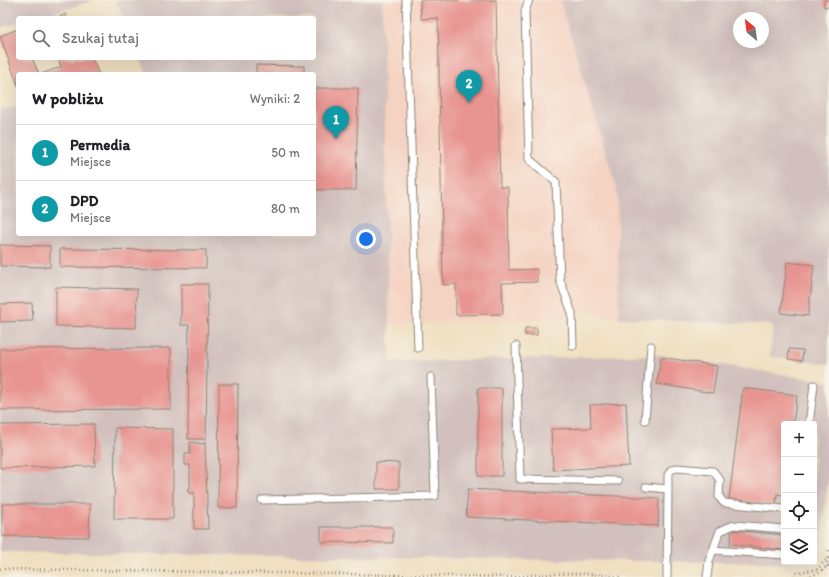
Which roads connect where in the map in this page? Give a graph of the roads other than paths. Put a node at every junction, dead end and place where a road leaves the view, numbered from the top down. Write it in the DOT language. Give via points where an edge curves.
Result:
graph roads {
  1 [pos="406,0"];
  2 [pos="529,0"];
  3 [pos="516,346"];
  4 [pos="573,346"];
  5 [pos="651,346"];
  6 [pos="418,348"];
  7 [pos="432,377"];
  8 [pos="814,385"];
  9 [pos="645,420"];
  10 [pos="809,421"];
  11 [pos="618,481"];
  12 [pos="646,487"];
  13 [pos="668,489"];
  14 [pos="262,500"];
  15 [pos="781,509"];
  16 [pos="781,529"];
  17 [pos="713,550"];
  18 [pos="781,555"];
  19 [pos="666,577"];
  20 [pos="707,577"];
  1 -- 6 [label="lane"];
  2 -- 4 [label="lane" via="525,10 529,159 556,182 560,280 572,314"];
  3 -- 11 [label="lane" via="520,479"];
  5 -- 9 [label="lane"];
  7 -- 14 [label="lane" via="435,496"];
  8 -- 10 [label="lane"];
  12 -- 13 [label="lane"];
  13 -- 15 [label="lane" via="668,475 676,468 714,471 720,480 719,497 724,503"];
  13 -- 19 [label="lane"];
  16 -- 17 [label="lane" via="734,525 720,531"];
  17 -- 18 [label="lane"];
  17 -- 20 [label="lane"];
}
